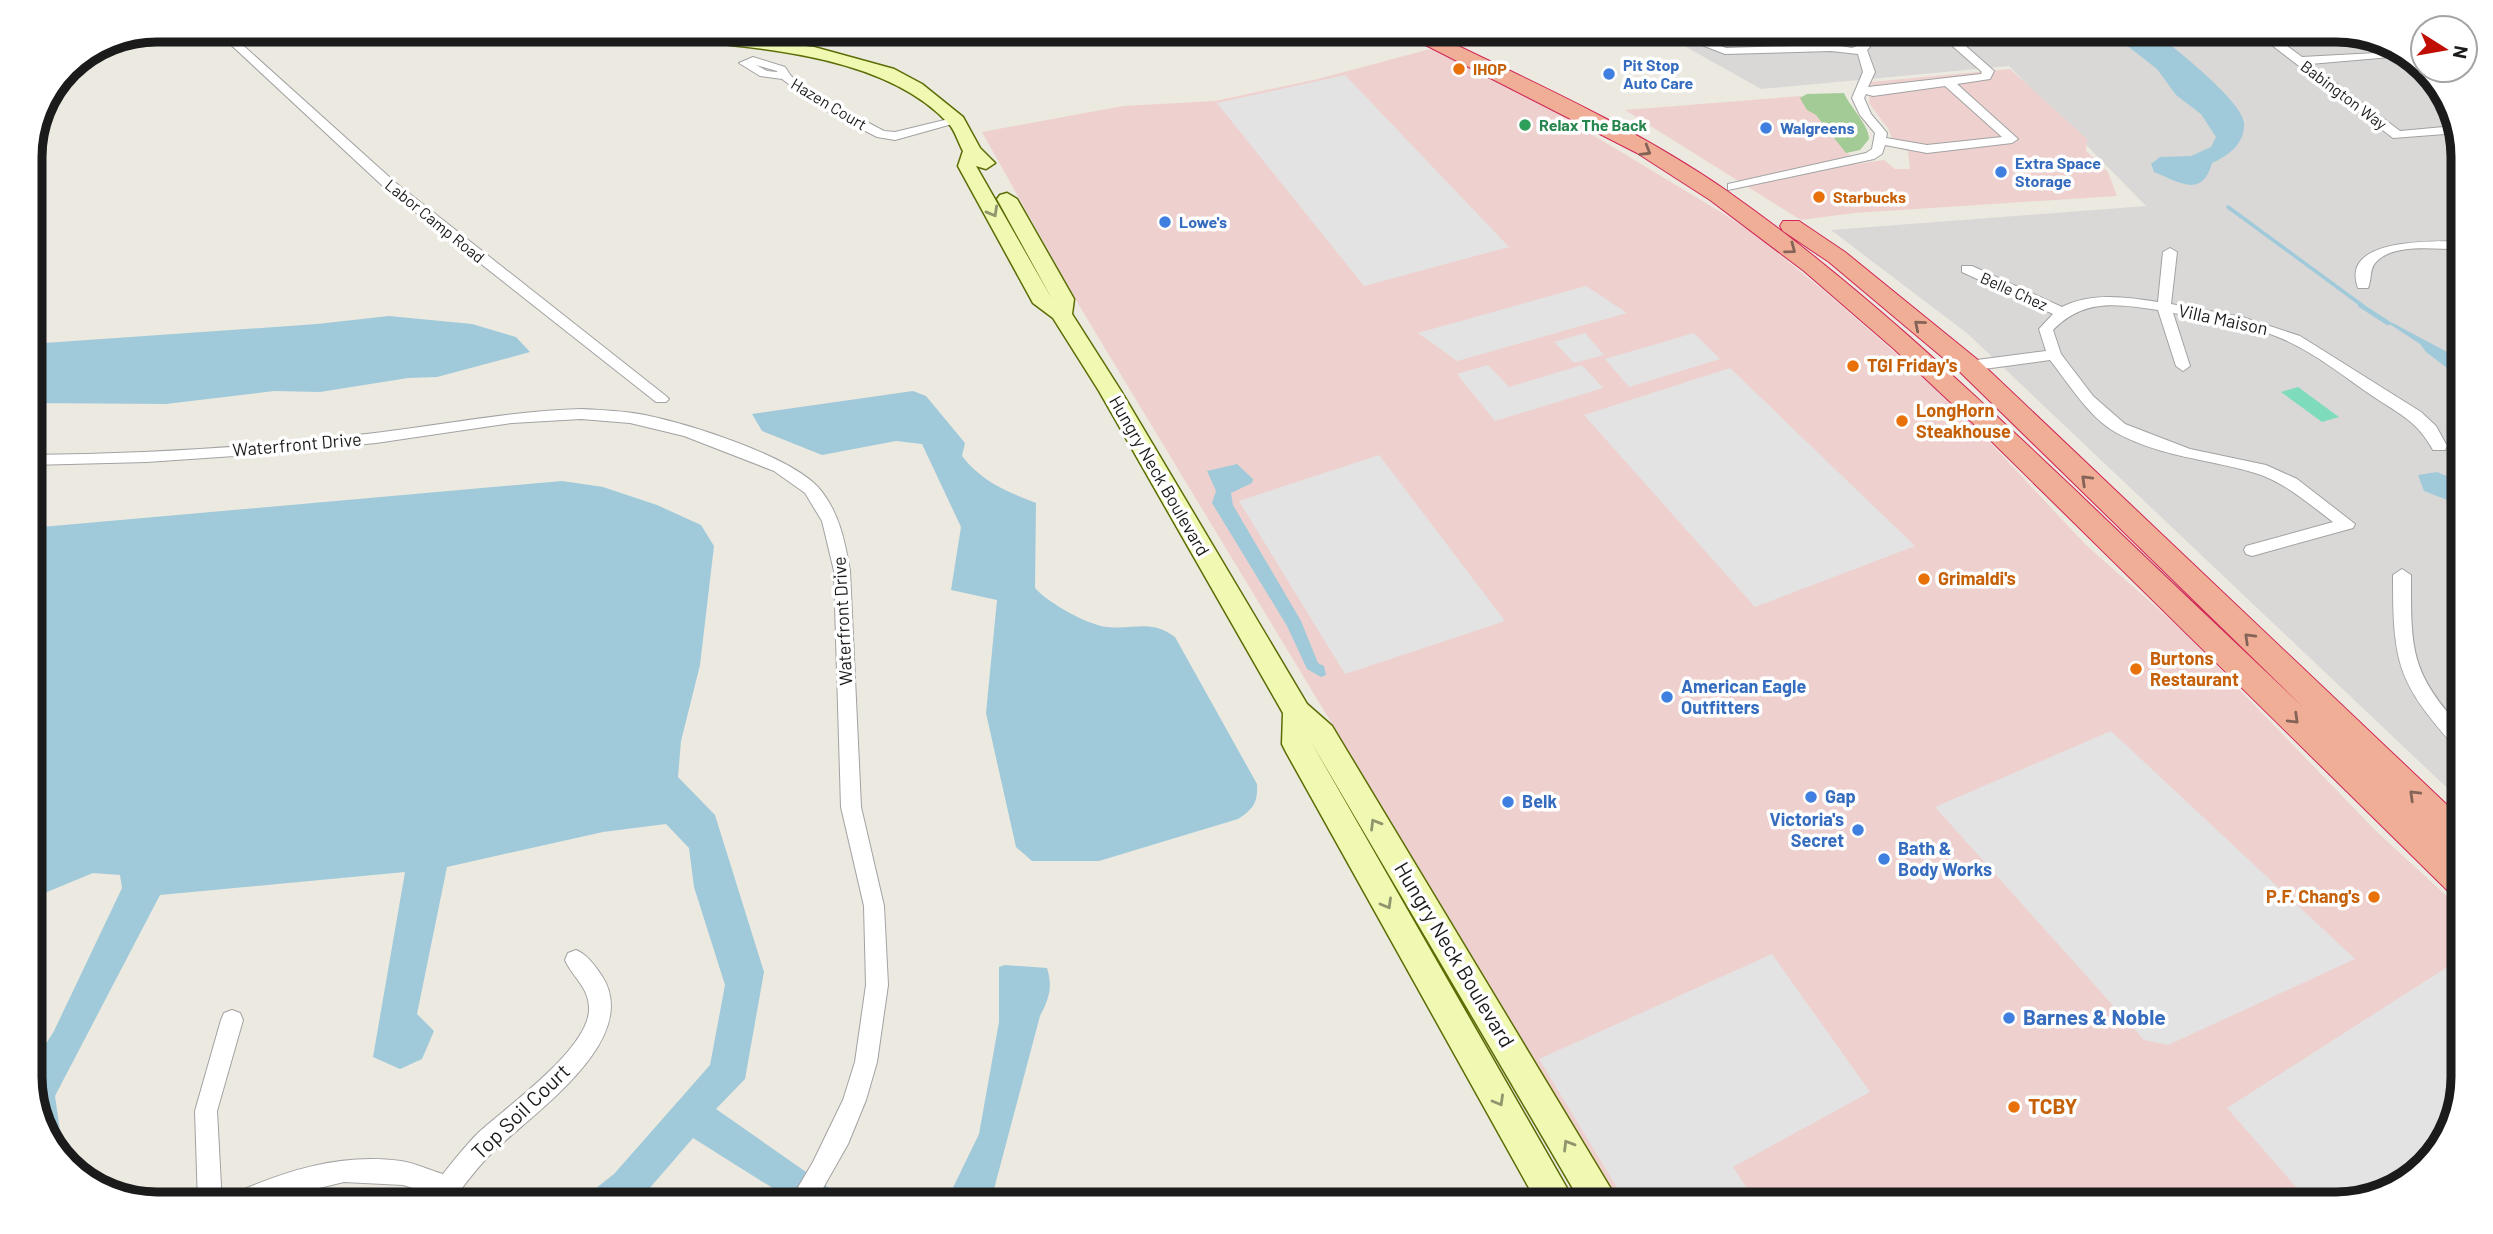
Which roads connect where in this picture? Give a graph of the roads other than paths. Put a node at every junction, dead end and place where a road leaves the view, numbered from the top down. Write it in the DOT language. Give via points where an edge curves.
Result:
graph roads {
  1 [pos="233,42"];
  2 [pos="715,42"];
  3 [pos="758,42"];
  4 [pos="1436,42"];
  5 [pos="1471,42"];
  6 [pos="1701,42"];
  7 [pos="1825,42"];
  8 [pos="1836,42"];
  9 [pos="1850,42"];
  10 [pos="1850,42"];
  11 [pos="1868,42"];
  12 [pos="1958,42"];
  13 [pos="2274,42"];
  14 [pos="764,44"];
  15 [pos="1861,44"];
  16 [pos="2388,54"];
  17 [pos="2300,61"];
  18 [pos="1869,72"];
  19 [pos="783,76"];
  20 [pos="1948,82"];
  21 [pos="1859,93"];
  22 [pos="957,121"];
  23 [pos="2448,131"];
  24 [pos="1882,141"];
  25 [pos="1732,187"];
  26 [pos="2451,249"];
  27 [pos="2170,252"];
  28 [pos="1967,269"];
  29 [pos="2363,285"];
  30 [pos="2164,308"];
  31 [pos="2061,312"];
  32 [pos="2054,355"];
  33 [pos="1969,366"];
  34 [pos="2183,366"];
  35 [pos="661,399"];
  36 [pos="2440,446"];
  37 [pos="42,459"];
  38 [pos="2252,550"];
  39 [pos="2402,575"];
  40 [pos="1297,712"];
  41 [pos="2451,730"];
  42 [pos="2451,830"];
  43 [pos="2451,871"];
  44 [pos="576,960"];
  45 [pos="232,1020"];
  46 [pos="209,1192"];
  47 [pos="263,1192"];
  48 [pos="447,1192"];
  49 [pos="455,1192"];
  50 [pos="809,1192"];
  51 [pos="1551,1192"];
  52 [pos="1594,1192"];
  1 -- 35 [label="street, Labor Camp Road" via="391,186"];
  2 -- 14 [label="main road, Hungry Neck Boulevard"];
  3 -- 14 [label="main road, Hungry Neck Boulevard"];
  4 -- 43 [label="highway, one-way" via="1557,100 1633,143 1716,194 1805,259 1946,382"];
  5 -- 25 [label="highway" via="1650,133"];
  6 -- 7 [label="street" via="1725,51 1812,47"];
  8 -- 18 [label="street"];
  9 -- 15 [label="street"];
  10 -- 15 [label="street"];
  11 -- 15 [label="street"];
  12 -- 20 [label="street" via="1988,71 1986,77"];
  13 -- 17 [label="street, Babington Way"];
  14 -- 22 [label="main road, Hungry Neck Boulevard" via="814,52 888,74 916,88"];
  15 -- 18 [label="street"];
  16 -- 17 [label="street"];
  17 -- 23 [label="street, Babington Way" via="2397,135"];
  18 -- 21 [label="street"];
  19 -- 22 [label="street, Hazen Court" via="881,134 895,136"];
  20 -- 21 [label="street"];
  20 -- 24 [label="street" via="2011,139 1927,149"];
  21 -- 24 [label="street"];
  22 -- 40 [label="main road, Hungry Neck Boulevard" via="972,151 967,166 1044,303 1061,314 1136,434"];
  24 -- 25 [label="street" via="1870,156"];
  33 -- 25 [label="highway, one-way" via="1837,257"];
  26 -- 29 [label="street" via="2380,251 2361,270"];
  27 -- 30 [label="street"];
  28 -- 31 [label="street, Belle Chez"];
  30 -- 31 [label="street, Villa Maison" via="2112,301 2087,302"];
  30 -- 34 [label="street"];
  30 -- 36 [label="street, Villa Maison" via="2249,322 2284,333 2428,426"];
  31 -- 32 [label="street" via="2046,329"];
  32 -- 33 [label="street"];
  32 -- 38 [label="street" via="2088,399 2120,428 2187,454 2260,469 2291,483 2347,524"];
  42 -- 33 [label="highway, one-way"];
  37 -- 50 [label="street, Waterfront Drive" via="285,448 563,414 615,416 685,430 774,464 809,485 828,510 841,558 851,807 855,840 874,904 877,964 874,1032 858,1096 838,1144"];
  39 -- 41 [label="street" via="2406,666 2421,696"];
  40 -- 51 [label="main road, Hungry Neck Boulevard, one-way" via="1296,744"];
  52 -- 40 [label="main road, Hungry Neck Boulevard, one-way" via="1322,734"];
  44 -- 49 [label="street, Top Soil Court" via="599,990 594,1030 564,1074 484,1143"];
  45 -- 46 [label="street" via="206,1111"];
  47 -- 48 [label="street" via="344,1170 404,1172"];
}
